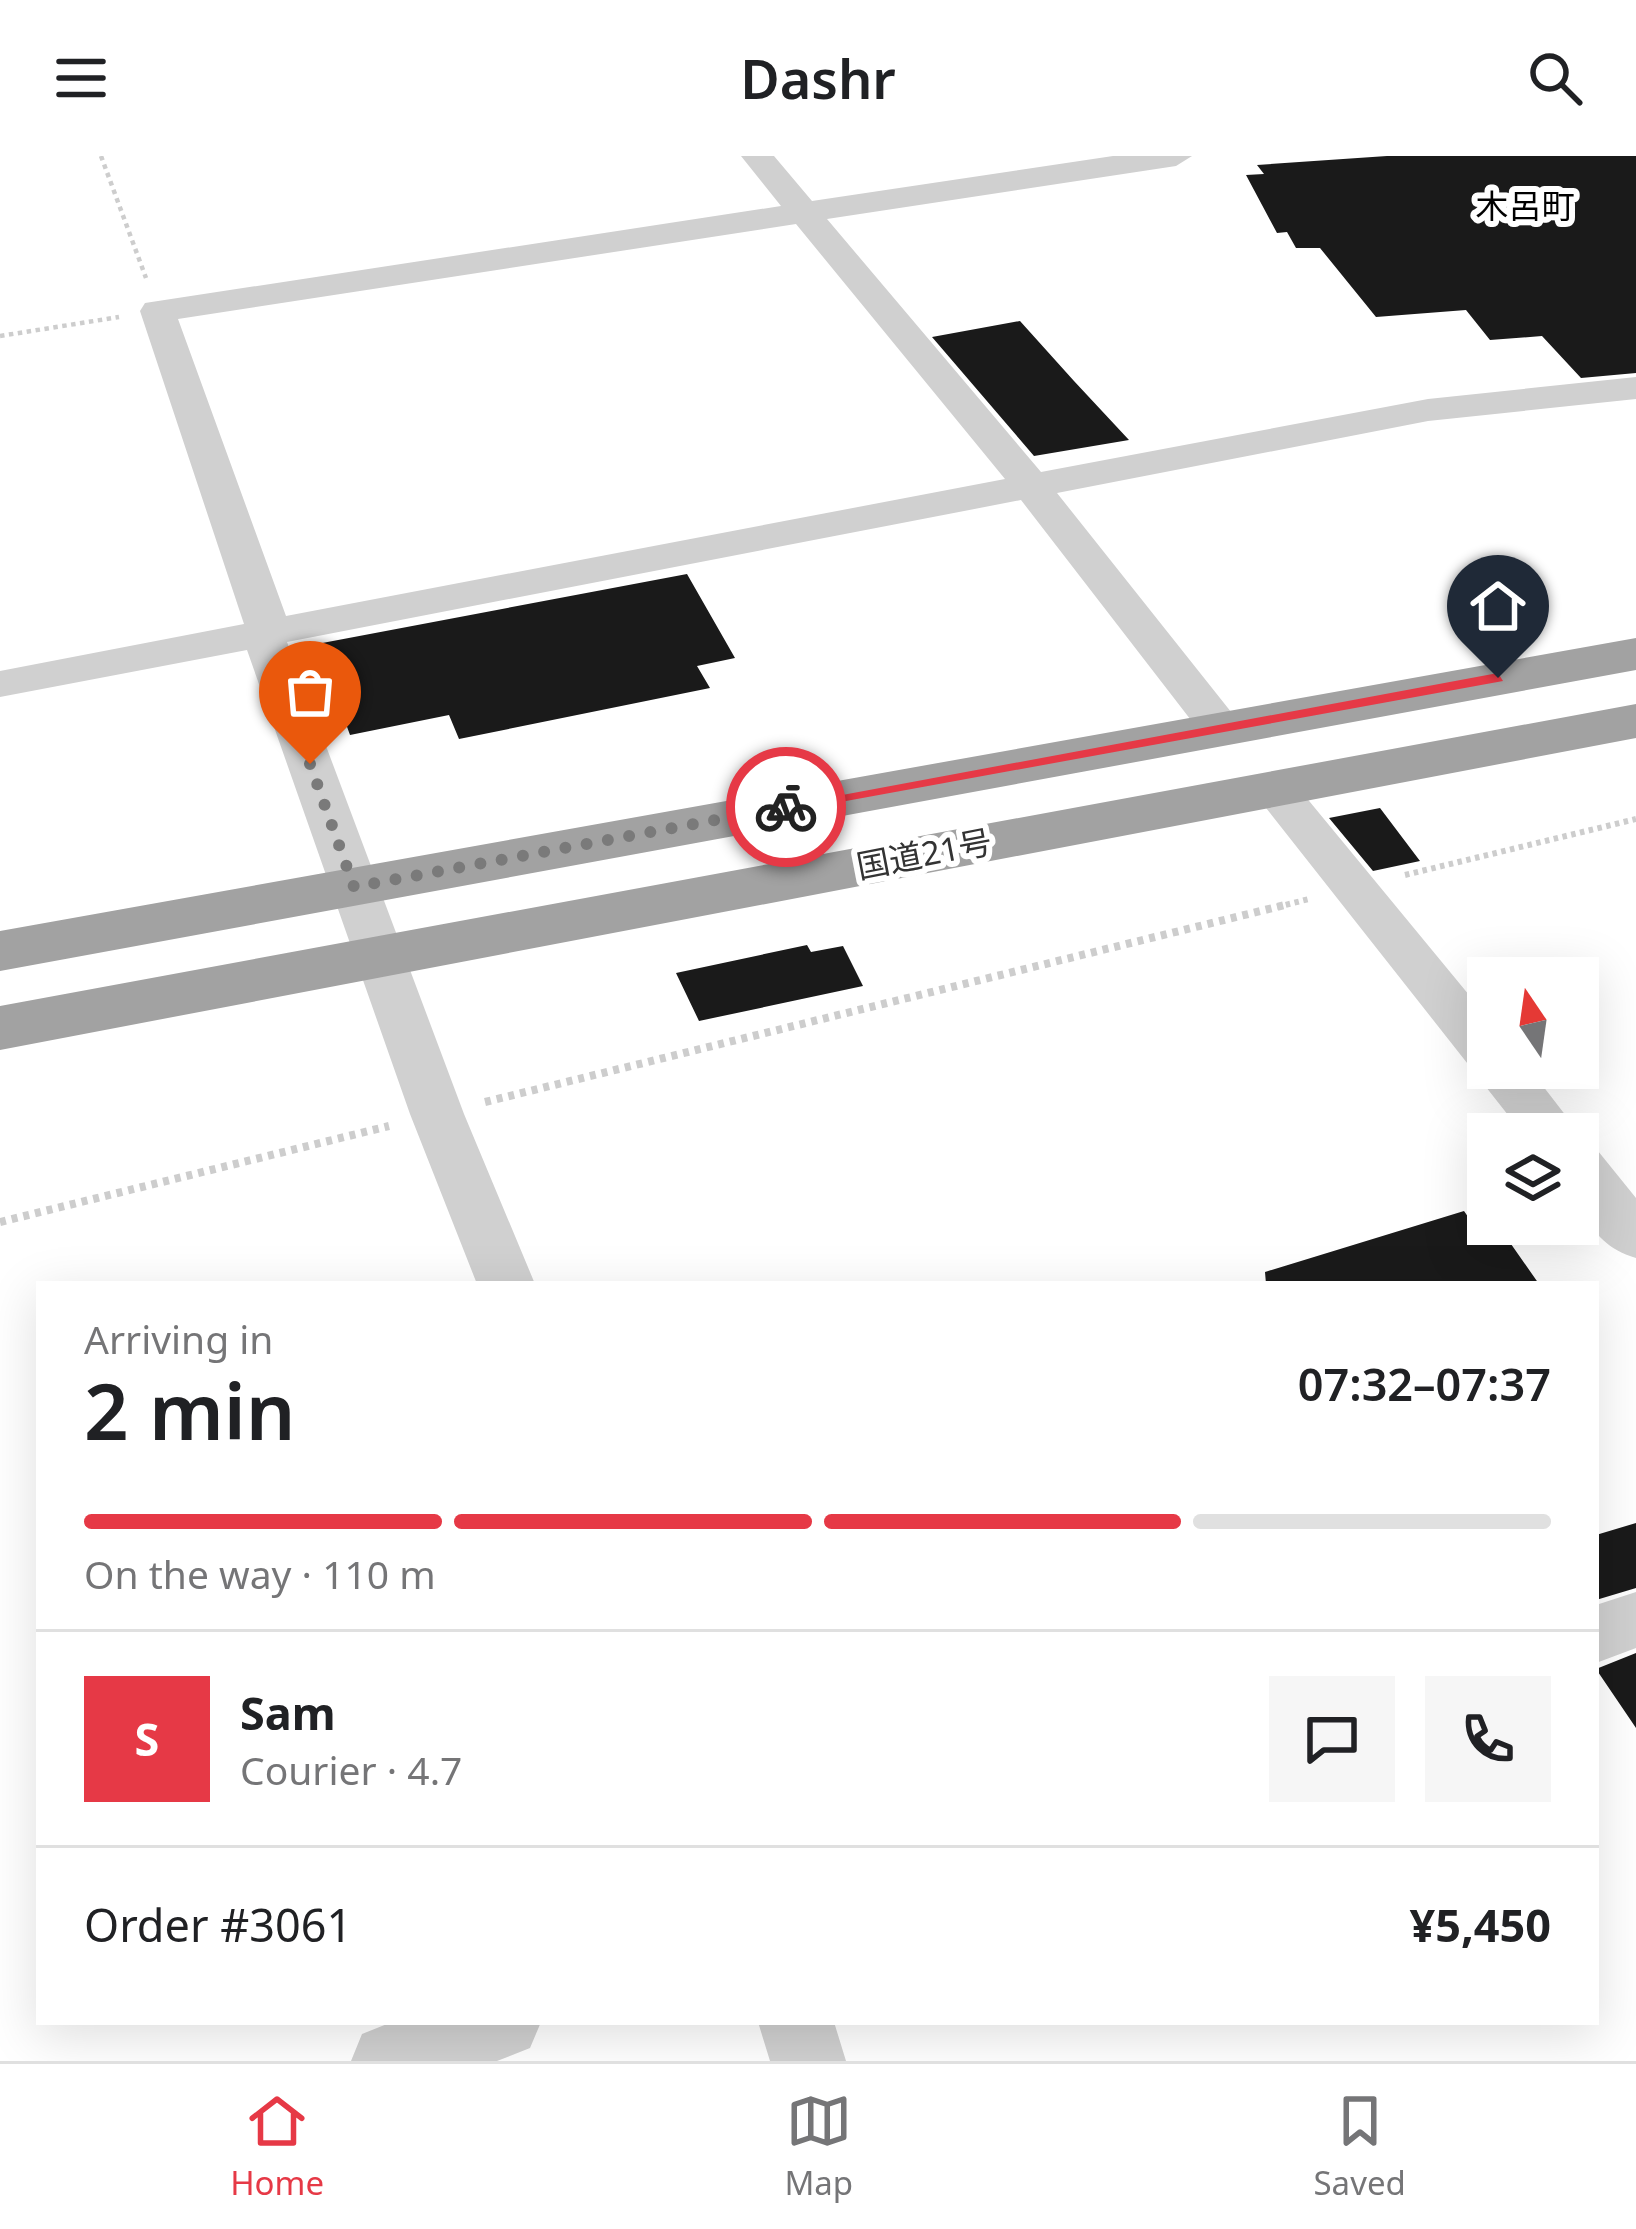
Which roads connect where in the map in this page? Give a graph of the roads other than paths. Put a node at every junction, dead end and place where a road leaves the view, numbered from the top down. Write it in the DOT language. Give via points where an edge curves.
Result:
graph roads {
  1 [pos="757,156"];
  2 [pos="1176,156"];
  3 [pos="799,210"];
  4 [pos="1636,388"];
  5 [pos="1030,485"];
  6 [pos="262,634"];
  7 [pos="1636,653"];
  8 [pos="0,684"];
  9 [pos="1636,721"];
  10 [pos="1220,727"];
  11 [pos="1275,789"];
  12 [pos="354,887"];
  13 [pos="0,951"];
  14 [pos="382,956"];
  15 [pos="1467,1027"];
  16 [pos="0,1028"];
  17 [pos="1517,1089"];
  18 [pos="1536,1113"];
  19 [pos="1599,1191"];
  20 [pos="1636,1237"];
  21 [pos="505,1281"];
  22 [pos="1636,1620"];
  23 [pos="1599,1633"];
  24 [pos="493,2025"];
  25 [pos="797,2025"];
  26 [pos="389,2061"];
  27 [pos="808,2061"];
  1 -- 3 [label="street"];
  2 -- 3 [label="street"];
  3 -- 5 [label="street"];
  3 -- 6 [label="street" via="158,311 266,620"];
  4 -- 5 [label="street" via="1428,410"];
  5 -- 6 [label="street"];
  5 -- 10 [label="street"];
  6 -- 8 [label="street"];
  6 -- 12 [label="street"];
  7 -- 10 [label="highway"];
  9 -- 11 [label="highway, 国道21号"];
  10 -- 12 [label="highway"];
  11 -- 14 [label="highway, 国道21号"];
  11 -- 15 [label="street"];
  12 -- 13 [label="highway"];
  12 -- 14 [label="street"];
  14 -- 16 [label="highway, 国道21号"];
  14 -- 21 [label="street"];
  17 -- 18 [label="street"];
  19 -- 20 [label="street"];
  22 -- 23 [label="street"];
  24 -- 26 [label="street"];
  25 -- 27 [label="street"];
}
